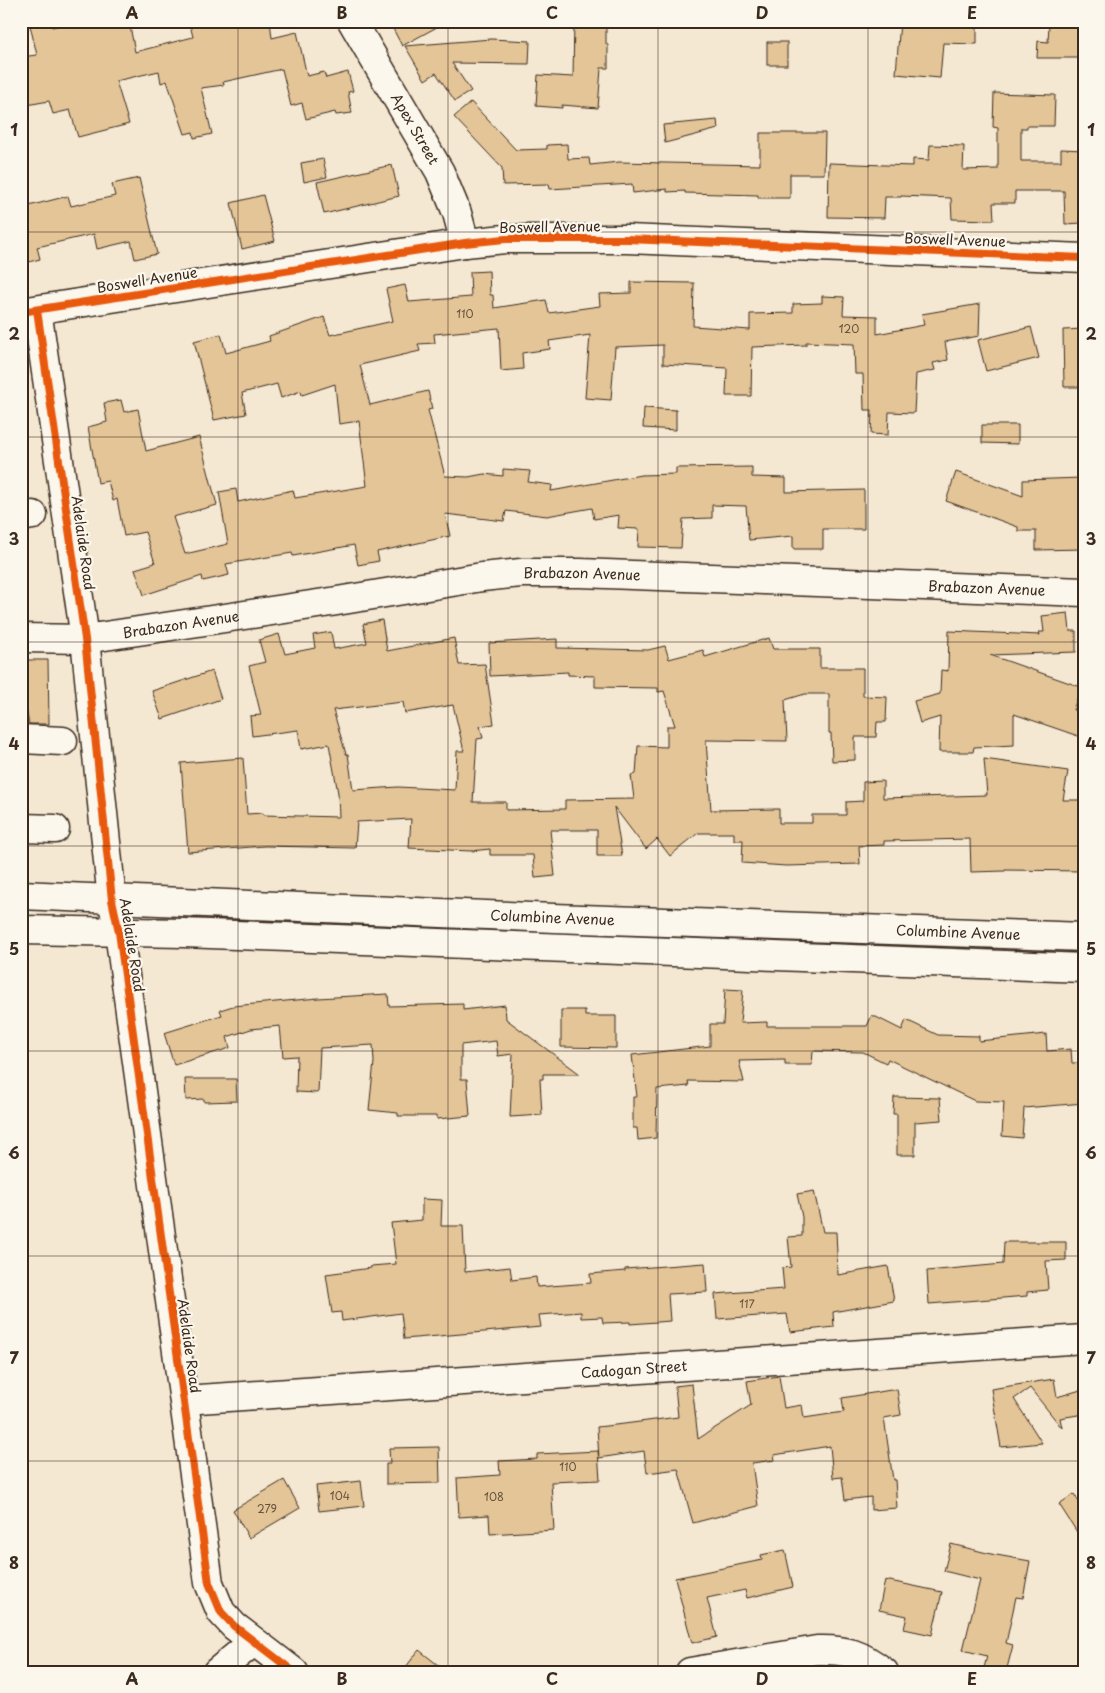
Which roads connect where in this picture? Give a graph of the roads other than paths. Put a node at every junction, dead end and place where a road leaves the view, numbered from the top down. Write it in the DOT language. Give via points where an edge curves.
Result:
graph roads {
  1 [pos="352,21"];
  2 [pos="465,243"];
  3 [pos="1084,258"];
  4 [pos="29,311"];
  5 [pos="1084,592"];
  6 [pos="21,638"];
  7 [pos="85,639"];
  8 [pos="21,739"];
  9 [pos="63,741"];
  10 [pos="21,828"];
  11 [pos="55,829"];
  12 [pos="21,895"];
  13 [pos="112,900"];
  14 [pos="554,918"];
  15 [pos="21,930"];
  16 [pos="119,932"];
  17 [pos="972,933"];
  18 [pos="1084,937"];
  19 [pos="552,947"];
  20 [pos="970,963"];
  21 [pos="1084,968"];
  22 [pos="1084,1339"];
  23 [pos="184,1400"];
  24 [pos="253,1642"];
  25 [pos="216,1672"];
  26 [pos="294,1672"];
  27 [pos="690,1672"];
  28 [pos="884,1672"];
  1 -- 2 [label="street, Apex Street" via="440,172"];
  2 -- 3 [label="street, Boswell Avenue" via="504,239 627,238"];
  2 -- 4 [label="street, Boswell Avenue"];
  4 -- 7 [label="street, Adelaide Road"];
  5 -- 7 [label="street, Brabazon Avenue" via="522,573"];
  6 -- 7 [label="street, Brabazon Avenue"];
  7 -- 13 [label="street, Adelaide Road"];
  8 -- 9 [label="street"];
  10 -- 11 [label="street"];
  12 -- 13 [label="street, Columbine Avenue"];
  13 -- 14 [label="street, Columbine Avenue"];
  13 -- 16 [label="street, Adelaide Road"];
  14 -- 17 [label="street, Columbine Avenue"];
  14 -- 19 [label="street"];
  15 -- 16 [label="street"];
  16 -- 19 [label="street"];
  16 -- 23 [label="street, Adelaide Road"];
  17 -- 18 [label="street, Columbine Avenue"];
  17 -- 20 [label="street"];
  19 -- 20 [label="street"];
  20 -- 21 [label="street"];
  22 -- 23 [label="street, Cadogan Street"];
  23 -- 24 [label="street, Adelaide Road" via="209,1583 221,1612"];
  24 -- 25 [label="street"];
  24 -- 26 [label="street, Adelaide Road"];
  27 -- 28 [label="street" via="832,1650 858,1655"];
}
